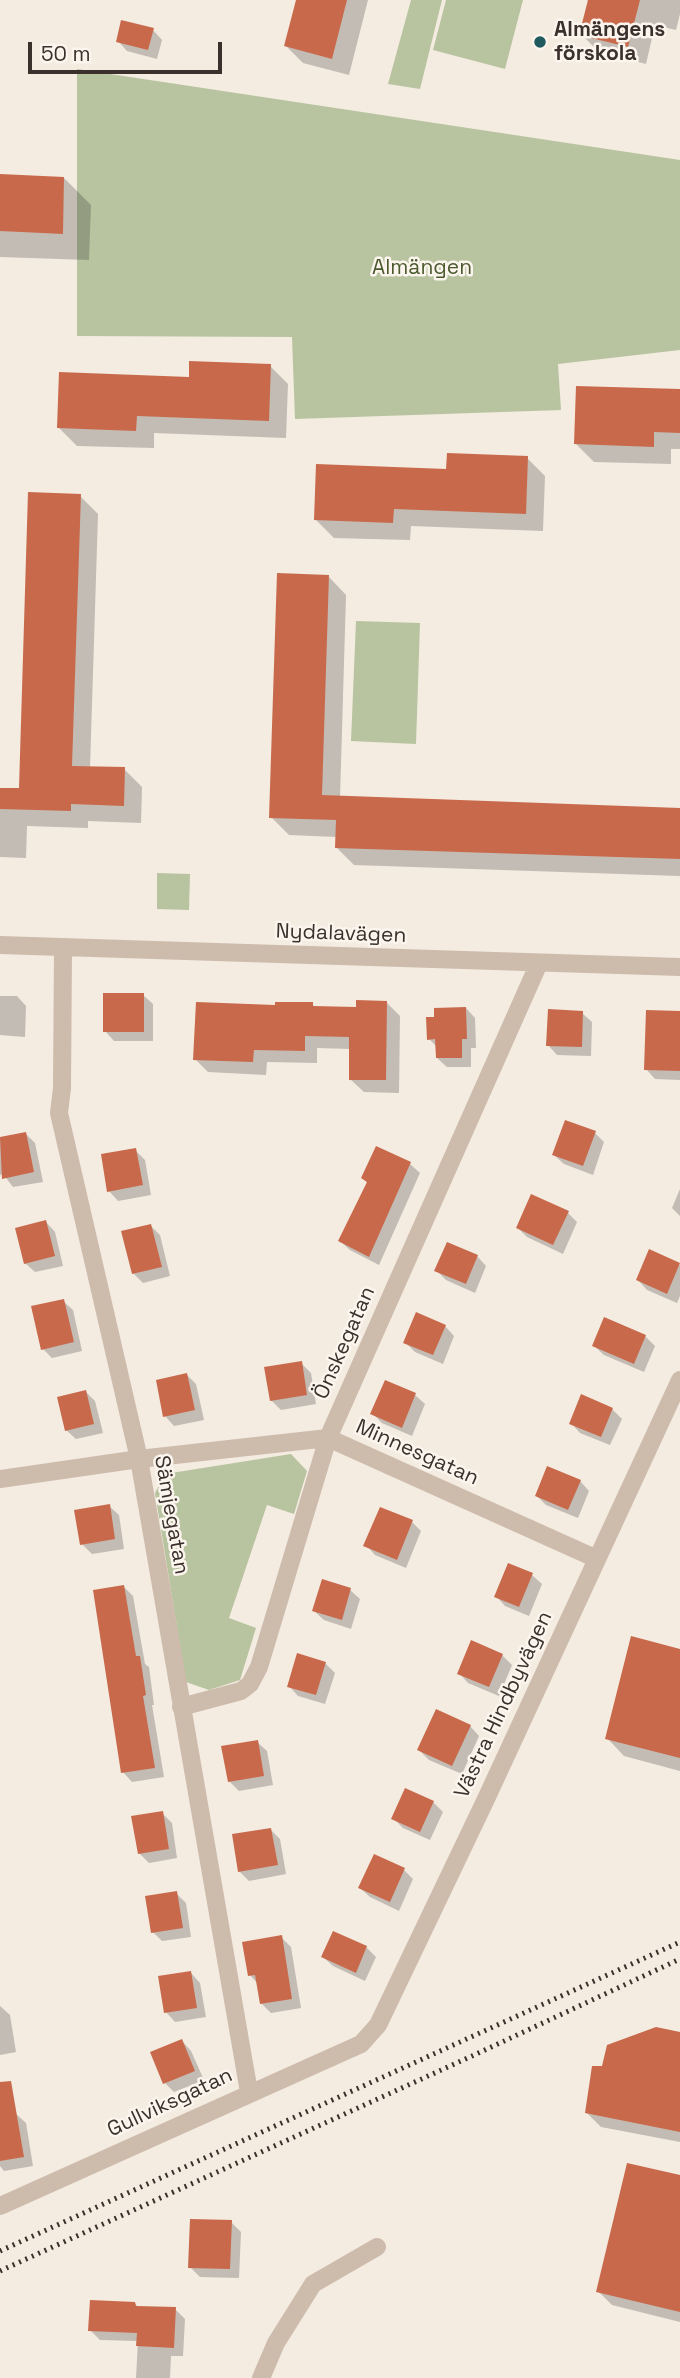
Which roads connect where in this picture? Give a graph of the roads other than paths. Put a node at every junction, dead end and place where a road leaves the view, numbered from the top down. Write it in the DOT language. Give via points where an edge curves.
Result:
graph roads {
  1 [pos="0,945"];
  2 [pos="63,948"];
  3 [pos="539,963"];
  4 [pos="680,967"];
  5 [pos="680,1380"];
  6 [pos="328,1438"];
  7 [pos="139,1459"];
  8 [pos="0,1479"];
  9 [pos="597,1559"];
  10 [pos="181,1706"];
  11 [pos="361,2044"];
  12 [pos="249,2092"];
  13 [pos="0,2206"];
  14 [pos="377,2247"];
  15 [pos="261,2378"];
  1 -- 2 [label="street, Nydalavägen"];
  2 -- 3 [label="street, Nydalavägen"];
  2 -- 7 [label="street, Sämjegatan" via="60,1113"];
  3 -- 4 [label="street, Nydalavägen"];
  3 -- 6 [label="street, Önskegatan"];
  5 -- 9 [label="street, Västra Hindbyvägen"];
  6 -- 7 [label="street, Minnesgatan"];
  6 -- 9 [label="street, Minnesgatan"];
  6 -- 10 [label="street, Önskegatan" via="268,1642 250,1684 241,1691"];
  7 -- 8 [label="street, Minnesgatan"];
  7 -- 10 [label="street, Sämjegatan"];
  9 -- 11 [label="street, Västra Hindbyvägen" via="378,2025"];
  10 -- 12 [label="street, Sämjegatan"];
  11 -- 12 [label="street, Gullviksgatan"];
  12 -- 13 [label="street, Gullviksgatan"];
  14 -- 15 [label="street" via="313,2284 276,2343"];
}
